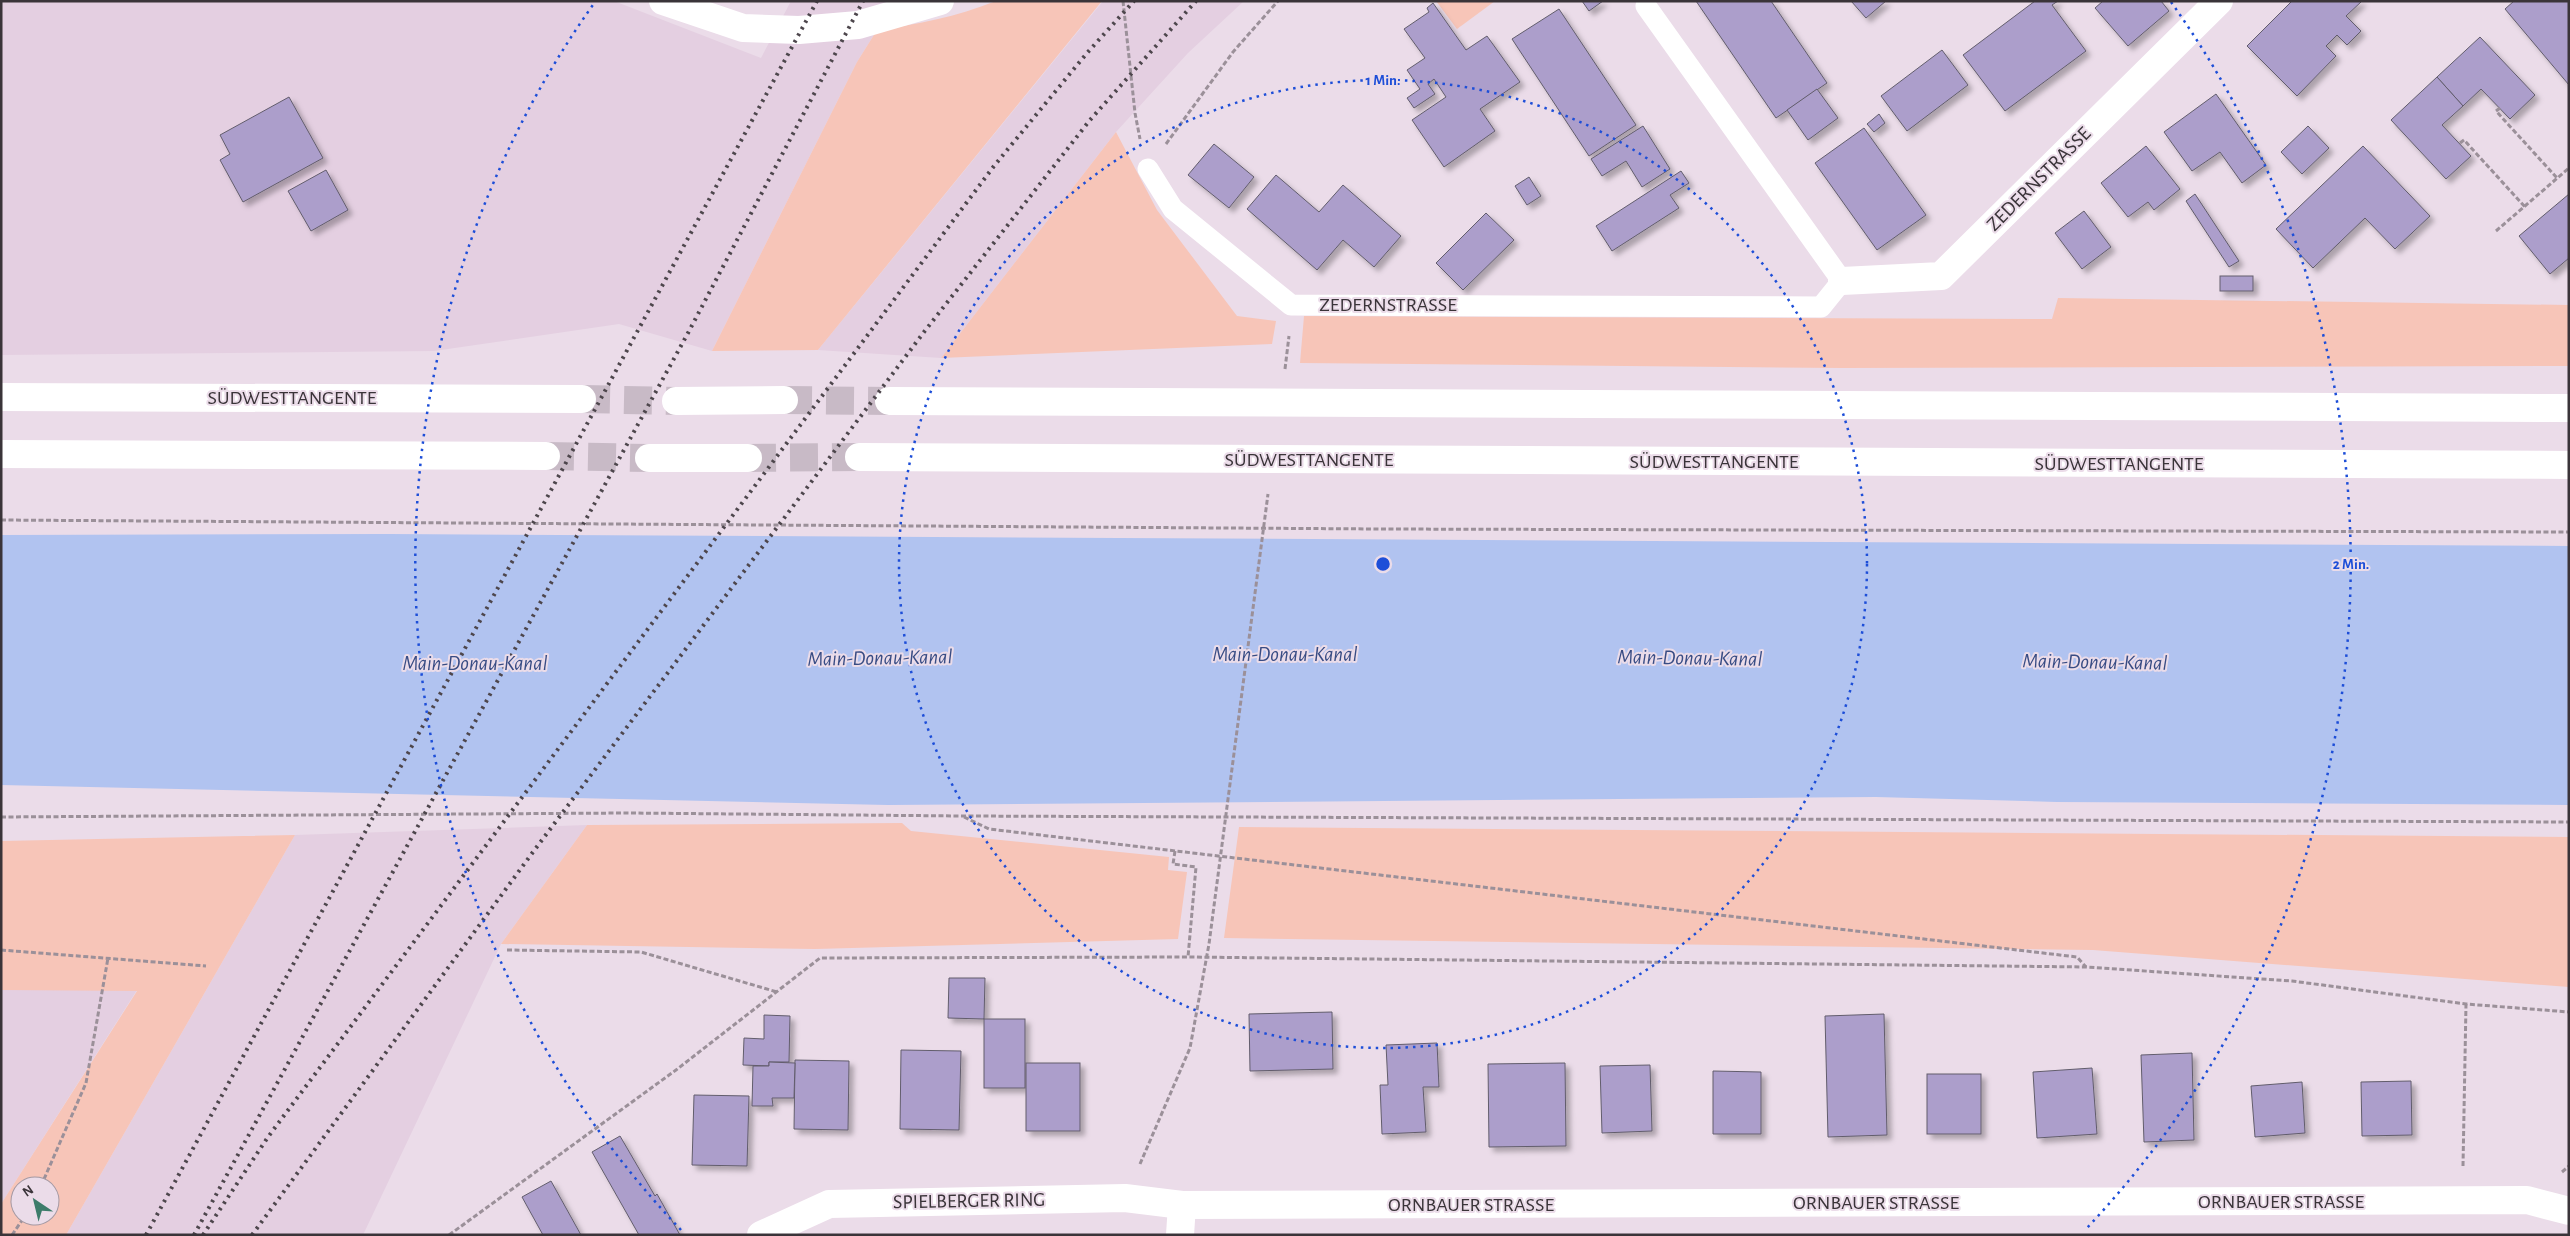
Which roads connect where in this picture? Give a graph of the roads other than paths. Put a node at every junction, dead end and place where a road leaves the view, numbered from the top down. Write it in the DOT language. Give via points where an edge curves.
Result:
graph roads {
  1 [pos="663,1"];
  2 [pos="940,1"];
  3 [pos="2207,5"];
  4 [pos="1646,6"];
  5 [pos="1148,169"];
  6 [pos="1842,281"];
  7 [pos="1,397"];
  8 [pos="582,399"];
  9 [pos="784,400"];
  10 [pos="676,401"];
  11 [pos="889,401"];
  12 [pos="2569,408"];
  13 [pos="1,454"];
  14 [pos="546,456"];
  15 [pos="859,457"];
  16 [pos="649,458"];
  17 [pos="748,458"];
  18 [pos="2569,465"];
  19 [pos="1182,1205"];
  20 [pos="2569,1211"];
  21 [pos="761,1235"];
  22 [pos="1180,1235"];
  1 -- 2 [label="main road" via="743,28 799,30 858,25"];
  3 -- 6 [label="main road, ZEDERNSTRASSE" via="1941,276"];
  4 -- 6 [label="lane"];
  5 -- 6 [label="lane, ZEDERNSTRASSE" via="1173,209 1291,305 1820,307"];
  7 -- 8 [label="main road, SÜDWESTTANGENTE"];
  9 -- 10 [label="main road"];
  11 -- 12 [label="main road"];
  13 -- 14 [label="main road"];
  15 -- 18 [label="main road, SÜDWESTTANGENTE"];
  16 -- 17 [label="main road"];
  19 -- 20 [label="main road, ORNBAUER STRASSE" via="2527,1200"];
  19 -- 21 [label="main road, SPIELBERGER RING" via="1125,1198 829,1204"];
  19 -- 22 [label="main road"];
}
